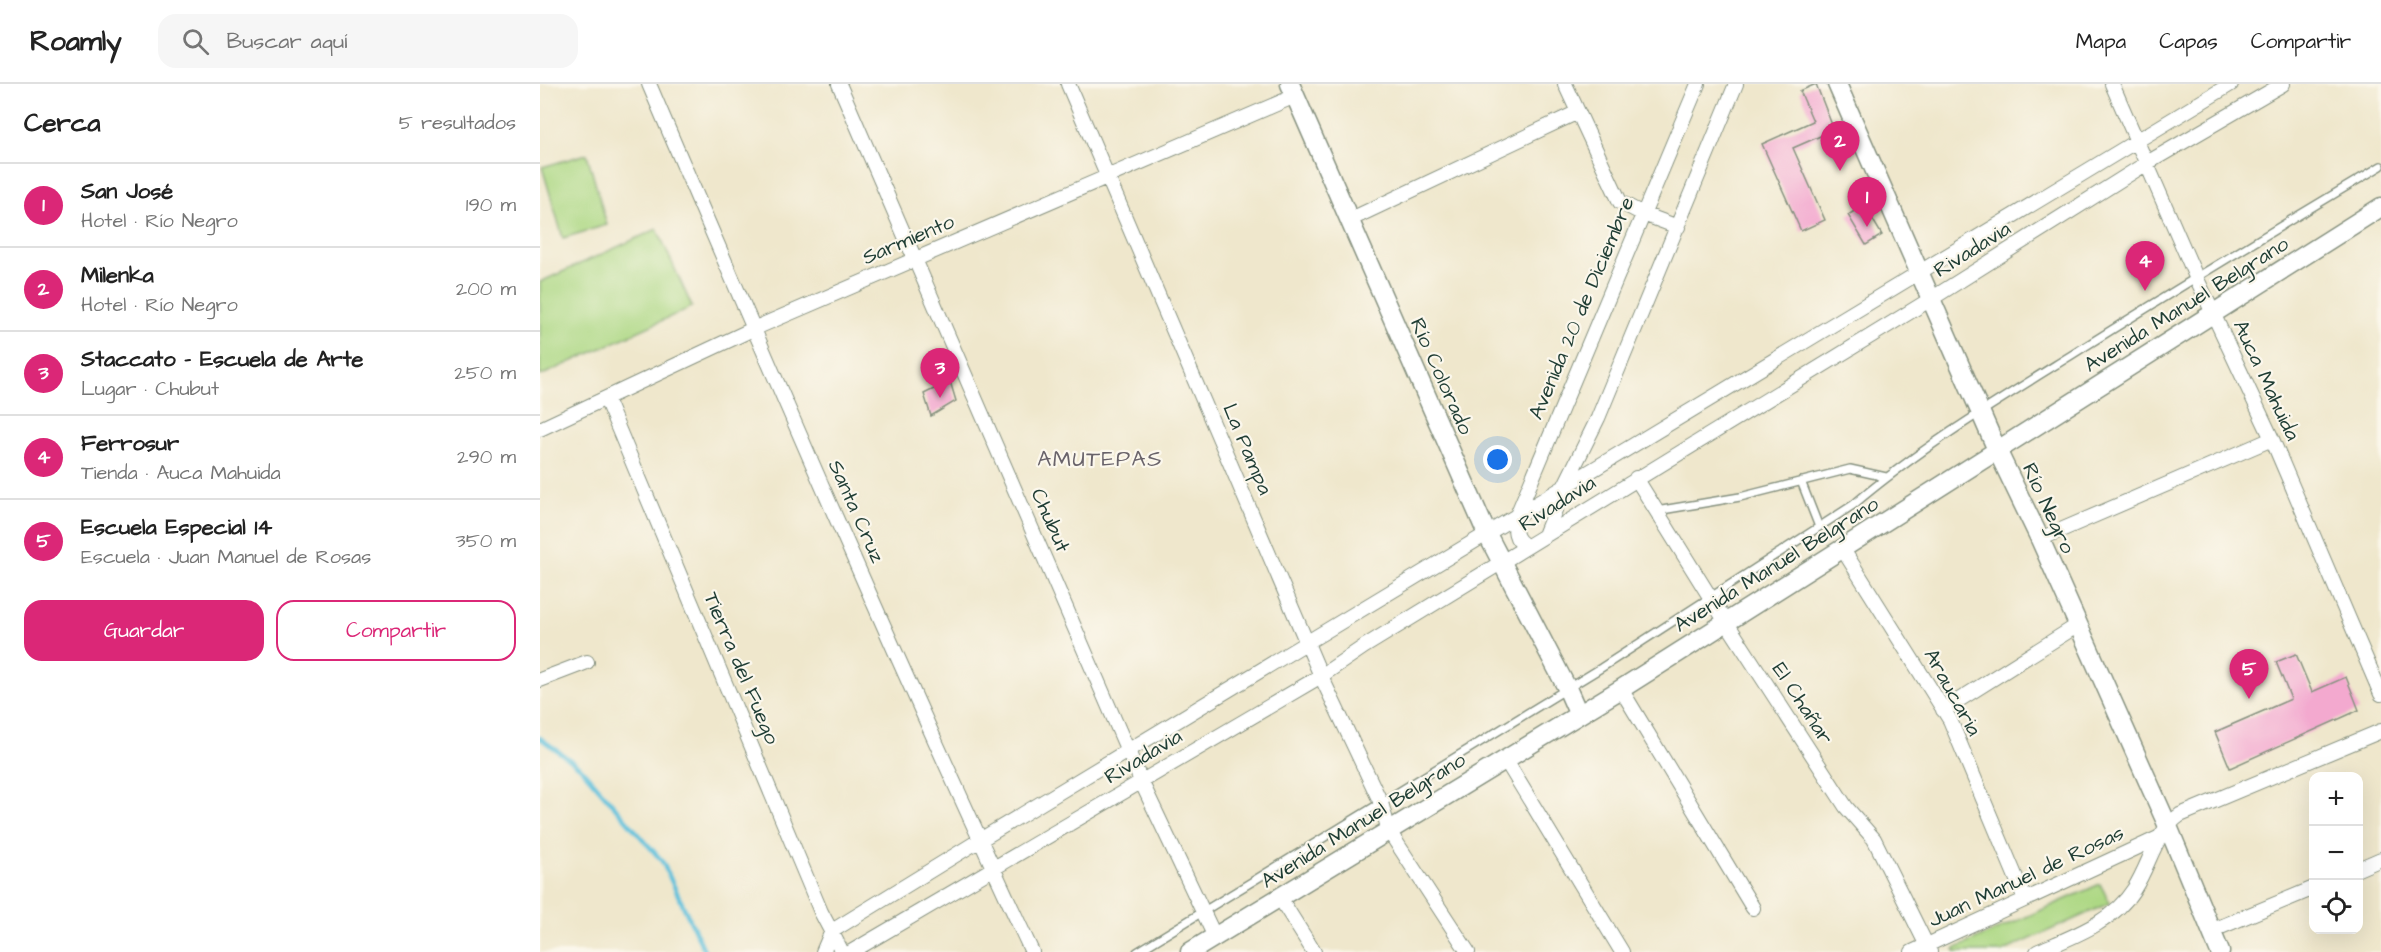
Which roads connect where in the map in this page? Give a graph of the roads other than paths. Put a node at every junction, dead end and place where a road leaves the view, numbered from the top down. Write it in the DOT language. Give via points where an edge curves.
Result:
graph roads {
  1 [pos="649,84"];
  2 [pos="839,84"];
  3 [pos="1068,84"];
  4 [pos="1565,84"];
  5 [pos="1698,84"];
  6 [pos="1736,84"];
  7 [pos="1837,84"];
  8 [pos="2112,84"];
  9 [pos="2231,84"];
  10 [pos="2283,84"];
  11 [pos="1293,90"];
  12 [pos="1578,112"];
  13 [pos="2137,142"];
  14 [pos="2146,163"];
  15 [pos="2381,166"];
  16 [pos="1109,177"];
  17 [pos="2381,207"];
  18 [pos="1643,214"];
  19 [pos="1349,220"];
  20 [pos="1678,228"];
  21 [pos="915,259"];
  22 [pos="1920,273"];
  23 [pos="2196,277"];
  24 [pos="1931,299"];
  25 [pos="2213,313"];
  26 [pos="753,329"];
  27 [pos="606,399"];
  28 [pos="1981,412"];
  29 [pos="540,429"];
  30 [pos="2272,439"];
  31 [pos="1997,450"];
  32 [pos="1886,477"];
  33 [pos="1636,478"];
  34 [pos="1801,481"];
  35 [pos="1565,485"];
  36 [pos="1656,511"];
  37 [pos="1517,515"];
  38 [pos="1819,527"];
  39 [pos="1487,534"];
  40 [pos="1545,535"];
  41 [pos="2040,539"];
  42 [pos="1527,546"];
  43 [pos="1842,548"];
  44 [pos="1501,562"];
  45 [pos="1710,597"];
  46 [pos="1726,622"];
  47 [pos="2078,625"];
  48 [pos="1308,643"];
  49 [pos="587,662"];
  50 [pos="1321,676"];
  51 [pos="540,680"];
  52 [pos="1567,688"];
  53 [pos="1621,689"];
  54 [pos="2381,694"];
  55 [pos="1943,711"];
  56 [pos="1578,713"];
  57 [pos="2381,731"];
  58 [pos="1128,751"];
  59 [pos="1505,759"];
  60 [pos="1141,781"];
  61 [pos="1381,803"];
  62 [pos="1389,831"];
  63 [pos="2163,831"];
  64 [pos="980,840"];
  65 [pos="2381,859"];
  66 [pos="2363,867"];
  67 [pos="994,869"];
  68 [pos="2309,890"];
  69 [pos="1280,898"];
  70 [pos="2025,899"];
  71 [pos="1753,908"];
  72 [pos="1202,912"];
  73 [pos="832,931"];
  74 [pos="2211,931"];
  75 [pos="1215,937"];
  76 [pos="1928,949"];
  77 [pos="823,952"];
  78 [pos="842,952"];
  79 [pos="851,952"];
  80 [pos="1032,952"];
  81 [pos="1137,952"];
  82 [pos="1190,952"];
  83 [pos="1314,952"];
  84 [pos="1468,952"];
  85 [pos="1622,952"];
  86 [pos="1912,952"];
  87 [pos="2037,952"];
  88 [pos="2220,952"];
  1 -- 26 [label="street, Santa Cruz"];
  2 -- 21 [label="street, Chubut"];
  3 -- 16 [label="street, La Pampa"];
  4 -- 12 [label="street"];
  5 -- 18 [label="street, Avenida 20 de Diciembre"];
  6 -- 20 [label="street"];
  7 -- 22 [label="street, Río Negro"];
  8 -- 13 [label="street, Auca Mahuida"];
  9 -- 13 [label="street, Rivadavia"];
  10 -- 14 [label="street, Rivadavia"];
  11 -- 16 [label="street, Sarmiento"];
  11 -- 19 [label="street, Río Colorado"];
  12 -- 18 [label="street" via="1620,202"];
  12 -- 19 [label="street"];
  13 -- 14 [label="street, Auca Mahuida"];
  13 -- 22 [label="street, Rivadavia"];
  14 -- 23 [label="street, Auca Mahuida"];
  14 -- 24 [label="street, Rivadavia"];
  15 -- 23 [label="lane"];
  16 -- 21 [label="street, Sarmiento"];
  16 -- 48 [label="street, La Pampa"];
  17 -- 25 [label="street, Avenida Manuel Belgrano"];
  18 -- 20 [label="street"];
  18 -- 37 [label="street, Avenida 20 de Diciembre"];
  19 -- 39 [label="street, Río Colorado"];
  20 -- 35 [label="street" via="1598,418"];
  21 -- 26 [label="street, Sarmiento"];
  21 -- 58 [label="street, Chubut"];
  22 -- 24 [label="street, Río Negro"];
  22 -- 35 [label="street, Rivadavia"];
  23 -- 25 [label="street, Auca Mahuida"];
  23 -- 28 [label="lane"];
  24 -- 28 [label="street, Río Negro"];
  24 -- 33 [label="street, Rivadavia"];
  25 -- 30 [label="street, Auca Mahuida"];
  25 -- 31 [label="street, Avenida Manuel Belgrano"];
  26 -- 27 [label="street, Sarmiento"];
  26 -- 64 [label="street, Santa Cruz"];
  27 -- 29 [label="street, Sarmiento"];
  27 -- 73 [label="street, Tierra del Fuego"];
  28 -- 31 [label="street, Río Negro"];
  28 -- 32 [label="lane"];
  30 -- 41 [label="street"];
  30 -- 54 [label="street, Auca Mahuida"];
  31 -- 41 [label="street, Río Negro"];
  31 -- 43 [label="street, Avenida Manuel Belgrano"];
  32 -- 34 [label="lane" via="1850,469"];
  32 -- 38 [label="lane"];
  33 -- 36 [label="street, El Chañar"];
  33 -- 40 [label="street, Rivadavia"];
  34 -- 36 [label="lane" via="1740,497"];
  34 -- 38 [label="lane"];
  35 -- 37 [label="street, Rivadavia"];
  35 -- 40 [label="street"];
  36 -- 45 [label="street, El Chañar"];
  37 -- 39 [label="street, Rivadavia"];
  37 -- 42 [label="street" via="1515,535"];
  38 -- 45 [label="lane"];
  39 -- 44 [label="street, Río Colorado"];
  39 -- 48 [label="street, Rivadavia"];
  40 -- 42 [label="street, Rivadavia"];
  41 -- 47 [label="street, Río Negro"];
  42 -- 44 [label="street, Rivadavia"];
  43 -- 46 [label="street, Avenida Manuel Belgrano"];
  43 -- 55 [label="street, Araucaria"];
  44 -- 50 [label="street, Rivadavia"];
  44 -- 52 [label="street, Río Colorado"];
  45 -- 46 [label="street, El Chañar"];
  45 -- 52 [label="lane"];
  46 -- 53 [label="street, Avenida Manuel Belgrano"];
  46 -- 76 [label="street, El Chañar" via="1846,807 1874,839"];
  47 -- 55 [label="street"];
  47 -- 63 [label="street, Río Negro"];
  48 -- 50 [label="street, La Pampa"];
  48 -- 58 [label="street, Rivadavia"];
  49 -- 51 [label="street"];
  50 -- 60 [label="street, Rivadavia"];
  50 -- 61 [label="street, La Pampa"];
  52 -- 56 [label="street, Río Colorado"];
  52 -- 61 [label="lane"];
  53 -- 56 [label="street, Avenida Manuel Belgrano"];
  53 -- 71 [label="street"];
  55 -- 70 [label="street, Araucaria"];
  56 -- 59 [label="street, Avenida Manuel Belgrano"];
  57 -- 63 [label="street, Juan Manuel de Rosas" via="2180,815"];
  58 -- 60 [label="street, Chubut"];
  58 -- 64 [label="street, Rivadavia"];
  59 -- 62 [label="street, Avenida Manuel Belgrano"];
  59 -- 85 [label="street"];
  60 -- 67 [label="street, Rivadavia"];
  60 -- 72 [label="street, Chubut"];
  61 -- 62 [label="street, La Pampa"];
  61 -- 72 [label="lane"];
  62 -- 69 [label="street, Avenida Manuel Belgrano"];
  62 -- 84 [label="street, La Pampa"];
  63 -- 70 [label="street, Juan Manuel de Rosas"];
  63 -- 74 [label="street, Río Negro"];
  63 -- 87 [label="street, Juan Manuel de Rosas" via="2133,891 2110,915"];
  64 -- 67 [label="street, Santa Cruz"];
  64 -- 73 [label="street, Rivadavia"];
  65 -- 66 [label="street"];
  67 -- 79 [label="street, Rivadavia"];
  67 -- 80 [label="street, Santa Cruz"];
  68 -- 74 [label="street"];
  69 -- 75 [label="street, Avenida Manuel Belgrano"];
  69 -- 83 [label="street"];
  70 -- 76 [label="street, Juan Manuel de Rosas"];
  72 -- 75 [label="street, Chubut"];
  72 -- 81 [label="lane"];
  73 -- 77 [label="street"];
  73 -- 78 [label="street, Tierra del Fuego"];
  74 -- 88 [label="street, Río Negro"];
  75 -- 82 [label="street, Avenida Manuel Belgrano"];
  76 -- 86 [label="street, Juan Manuel de Rosas"];
}
